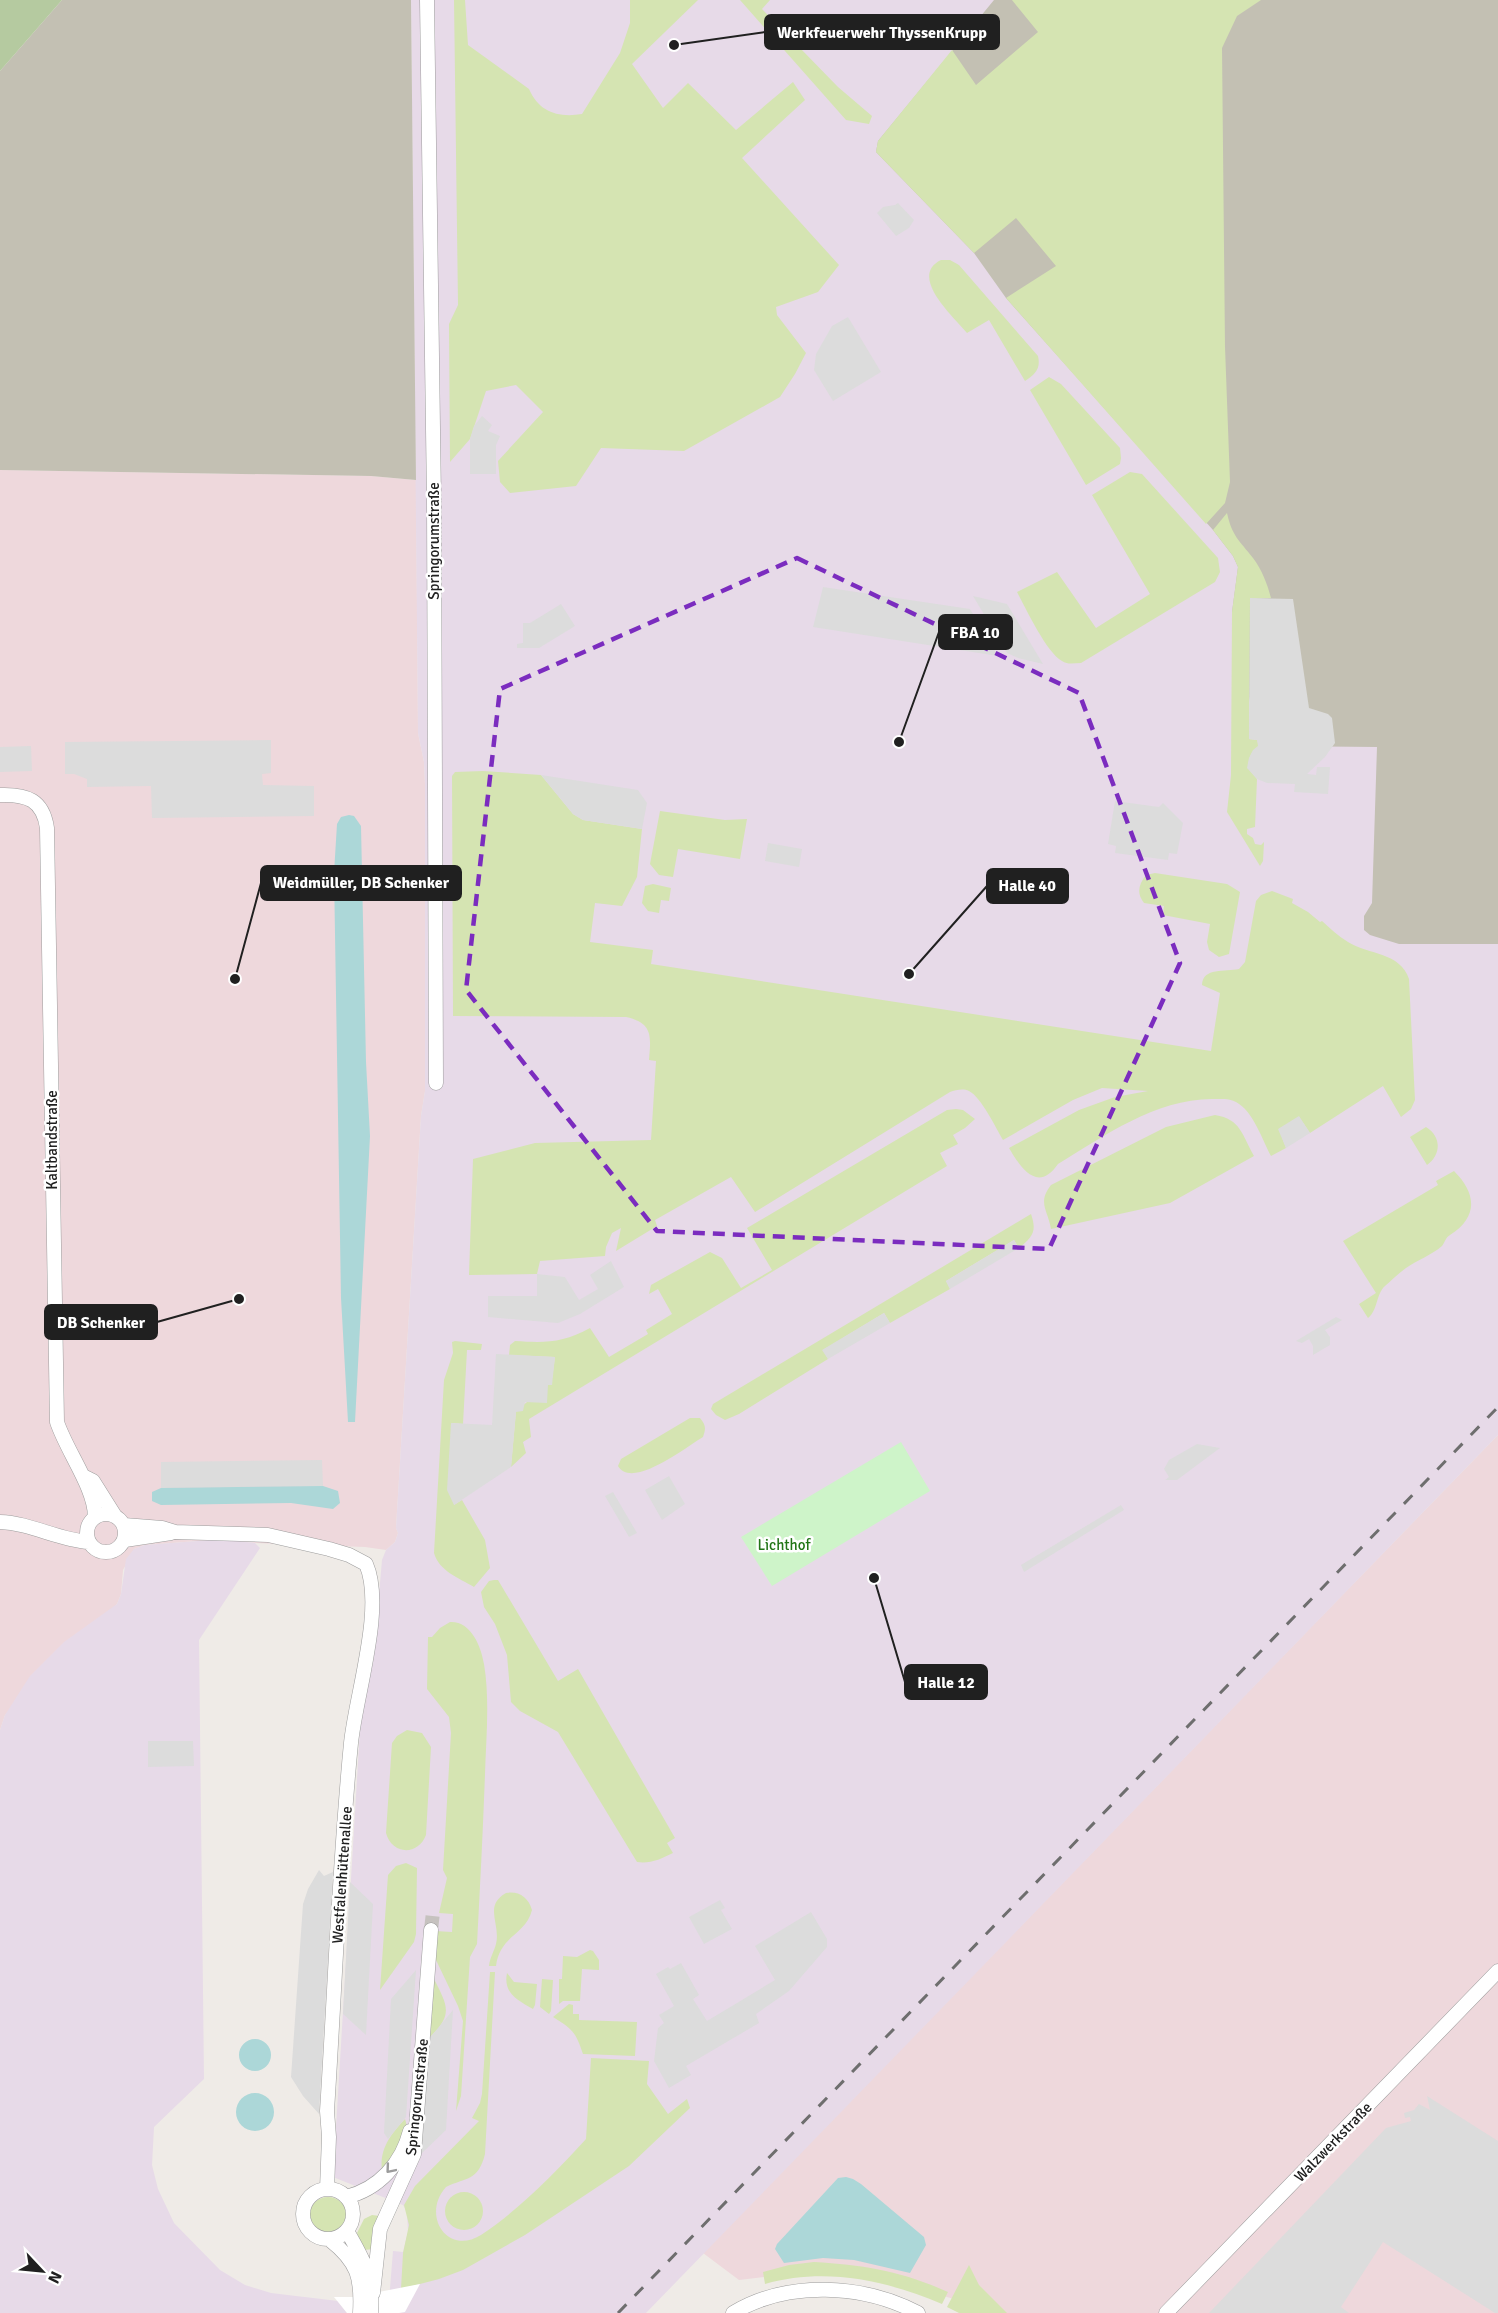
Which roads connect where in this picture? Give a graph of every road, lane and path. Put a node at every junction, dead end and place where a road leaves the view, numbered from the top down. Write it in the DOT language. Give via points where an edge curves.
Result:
graph roads {
  1 [pos="427,0"];
  2 [pos="0,795"];
  3 [pos="436,1083"];
  4 [pos="83,1476"];
  5 [pos="120,1520"];
  6 [pos="0,1522"];
  7 [pos="90,1529"];
  8 [pos="176,1532"];
  9 [pos="125,1540"];
  10 [pos="1498,1971"];
  11 [pos="327,2189"];
  12 [pos="346,2197"];
  13 [pos="347,2231"];
  14 [pos="330,2240"];
  15 [pos="373,2293"];
  16 [pos="360,2313"];
  17 [pos="372,2313"];
  18 [pos="733,2313"];
  19 [pos="918,2313"];
  20 [pos="1166,2313"];
  1 -- 3 [label="street, Springorumstraße"];
  2 -- 4 [label="street, Kaltbandstraße" via="17,794 35,802 45,815 47,828 57,1422"];
  4 -- 5 [label="street, Kaltbandstraße" via="93,1481"];
  4 -- 7 [label="street, Kaltbandstraße" via="92,1498"];
  5 -- 7 [label="street" via="106,1514"];
  5 -- 8 [label="street"];
  5 -- 9 [label="street"];
  6 -- 7 [label="street" via="52,1534"];
  7 -- 9 [label="street" via="93,1547 105,1553 118,1549"];
  8 -- 9 [label="street"];
  8 -- 11 [label="street, Westfalenhüttenallee" via="268,1535 349,1555 366,1564 372,1576 368,1645 350,1754 327,2111"];
  10 -- 20 [label="street, Walzwerkstraße"];
  11 -- 12 [label="street"];
  11 -- 14 [label="street" via="309,2198 303,2217 310,2232"];
  12 -- 13 [label="street" via="353,2212"];
  15 -- 12 [label="street, Springorumstraße, one-way" via="380,2229 415,2150 427,1929 411,2128 405,2149 374,2186"];
  13 -- 14 [label="street"];
  13 -- 15 [label="street" via="366,2265"];
  14 -- 16 [label="street" via="347,2254 357,2270 361,2284"];
  15 -- 17 [label="street"];
  18 -- 19 [label="street" via="766,2299 818,2290 845,2290"];
}
